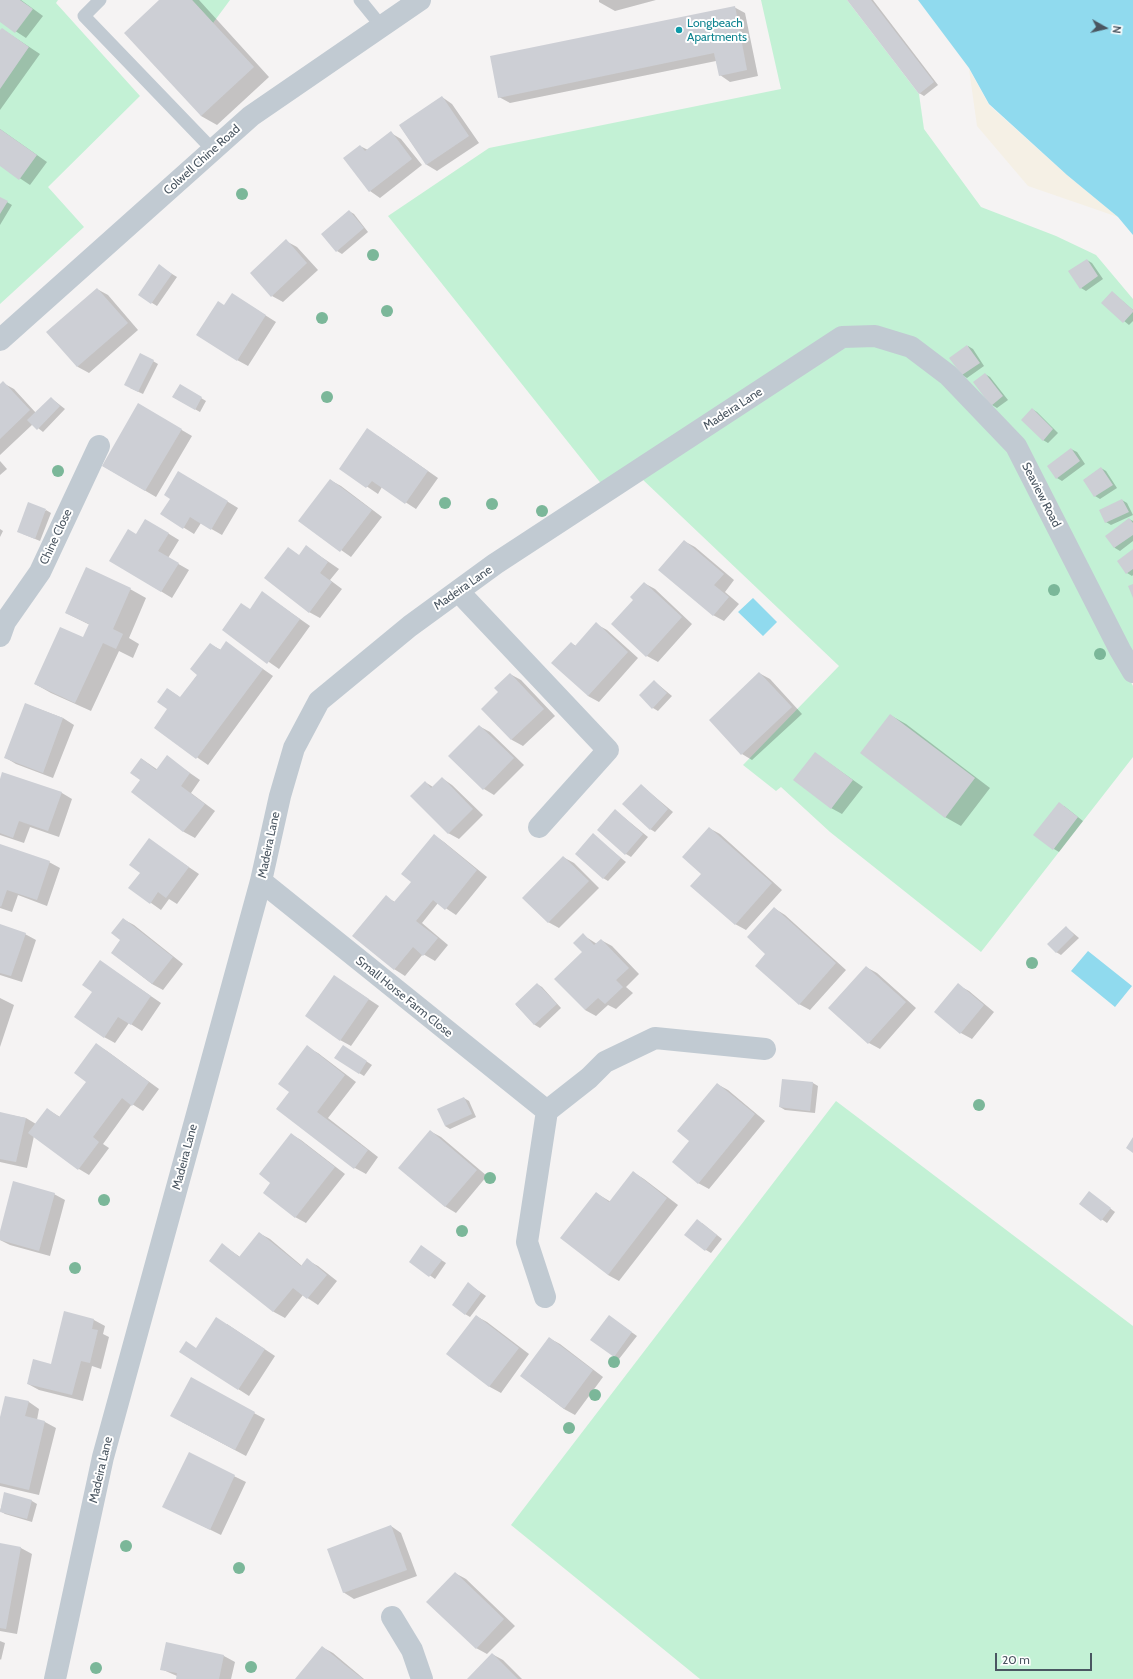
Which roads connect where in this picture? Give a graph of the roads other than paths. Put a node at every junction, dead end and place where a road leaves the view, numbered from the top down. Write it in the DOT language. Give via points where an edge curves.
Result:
graph roads {
  1 [pos="100,0"];
  2 [pos="360,0"];
  3 [pos="420,0"];
  4 [pos="382,28"];
  5 [pos="212,149"];
  6 [pos="0,340"];
  7 [pos="911,347"];
  8 [pos="99,446"];
  9 [pos="458,591"];
  10 [pos="2,625"];
  11 [pos="1133,672"];
  12 [pos="539,827"];
  13 [pos="261,881"];
  14 [pos="765,1049"];
  15 [pos="547,1111"];
  16 [pos="545,1297"];
  17 [pos="392,1617"];
  18 [pos="55,1679"];
  19 [pos="422,1679"];
  1 -- 5 [label="lane" via="84,16"];
  2 -- 4 [label="lane"];
  3 -- 4 [label="street, Colwell Chine Road"];
  4 -- 5 [label="street, Colwell Chine Road" via="251,116"];
  5 -- 6 [label="street, Colwell Chine Road"];
  7 -- 9 [label="street, Madeira Lane" via="875,336 842,337 495,564"];
  7 -- 11 [label="street, Seaview Road" via="948,374 1016,446"];
  8 -- 10 [label="street, Chine Close" via="40,572"];
  9 -- 12 [label="street" via="608,750"];
  9 -- 13 [label="street, Madeira Lane" via="410,626 319,701 294,748 280,796"];
  13 -- 15 [label="street, Small Horse Farm Close"];
  13 -- 18 [label="street, Madeira Lane" via="103,1457"];
  14 -- 15 [label="street" via="655,1038 604,1062 589,1078"];
  15 -- 16 [label="street" via="527,1242"];
  17 -- 19 [label="street" via="412,1650"];
}
